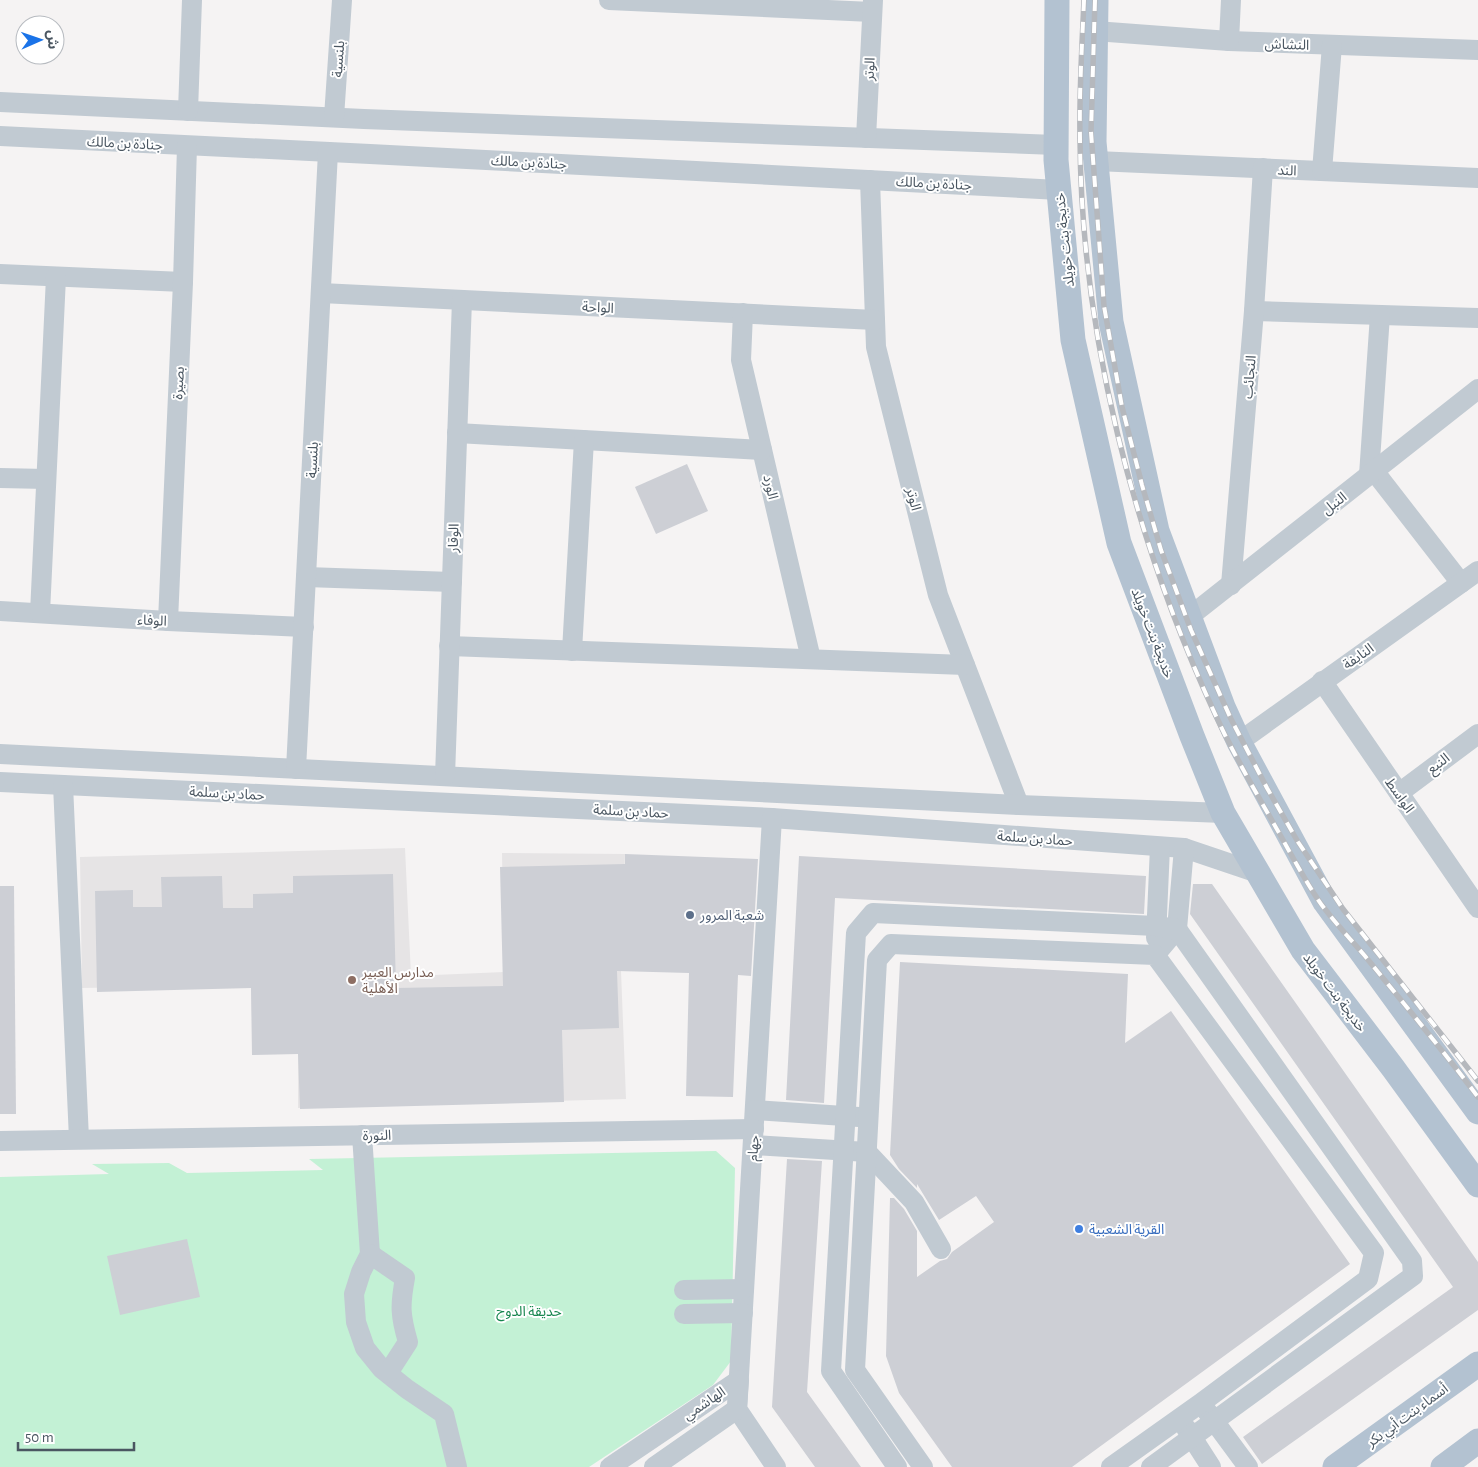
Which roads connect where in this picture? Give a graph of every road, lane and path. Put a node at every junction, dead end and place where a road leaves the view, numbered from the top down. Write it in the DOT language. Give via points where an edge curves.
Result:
graph roads {
  1 [pos="192,0"];
  2 [pos="342,0"];
  3 [pos="609,0"];
  4 [pos="1057,0"];
  5 [pos="1096,0"];
  6 [pos="1231,0"];
  7 [pos="740,3"];
  8 [pos="872,6"];
  9 [pos="1095,31"];
  10 [pos="1228,42"];
  11 [pos="1332,45"];
  12 [pos="1478,50"];
  13 [pos="0,102"];
  14 [pos="188,111"];
  15 [pos="334,117"];
  16 [pos="0,136"];
  17 [pos="866,138"];
  18 [pos="1056,145"];
  19 [pos="187,146"];
  20 [pos="328,152"];
  21 [pos="1096,161"];
  22 [pos="1263,168"];
  23 [pos="1322,171"];
  24 [pos="1478,178"];
  25 [pos="870,180"];
  26 [pos="1059,190"];
  27 [pos="0,274"];
  28 [pos="56,277"];
  29 [pos="183,282"];
  30 [pos="321,294"];
  31 [pos="462,300"];
  32 [pos="1254,311"];
  33 [pos="743,314"];
  34 [pos="1380,315"];
  35 [pos="1478,318"];
  36 [pos="875,320"];
  37 [pos="1478,389"];
  38 [pos="457,433"];
  39 [pos="584,440"];
  40 [pos="762,450"];
  41 [pos="1372,473"];
  42 [pos="0,478"];
  43 [pos="46,479"];
  44 [pos="1478,571"];
  45 [pos="306,577"];
  46 [pos="452,582"];
  47 [pos="1461,583"];
  48 [pos="1230,585"];
  49 [pos="0,611"];
  50 [pos="40,613"];
  51 [pos="1189,618"];
  52 [pos="168,621"];
  53 [pos="304,626"];
  54 [pos="450,646"];
  55 [pos="572,651"];
  56 [pos="811,659"];
  57 [pos="965,665"];
  58 [pos="1322,681"];
  59 [pos="1478,734"];
  60 [pos="1239,742"];
  61 [pos="0,754"];
  62 [pos="296,769"];
  63 [pos="445,776"];
  64 [pos="0,782"];
  65 [pos="63,785"];
  66 [pos="1399,793"];
  67 [pos="1019,805"];
  68 [pos="1223,813"];
  69 [pos="772,818"];
  70 [pos="1160,847"];
  71 [pos="1184,848"];
  72 [pos="1258,873"];
  73 [pos="1478,908"];
  74 [pos="1156,926"];
  75 [pos="1177,929"];
  76 [pos="1155,955"];
  77 [pos="1478,1112"];
  78 [pos="845,1116"];
  79 [pos="869,1118"];
  80 [pos="754,1128"];
  81 [pos="362,1135"];
  82 [pos="80,1140"];
  83 [pos="0,1141"];
  84 [pos="843,1150"];
  85 [pos="867,1152"];
  86 [pos="1478,1186"];
  87 [pos="941,1249"];
  88 [pos="370,1254"];
  89 [pos="744,1289"];
  90 [pos="684,1290"];
  91 [pos="743,1313"];
  92 [pos="684,1314"];
  93 [pos="1478,1364"];
  94 [pos="388,1373"];
  95 [pos="1201,1403"];
  96 [pos="737,1409"];
  97 [pos="1179,1418"];
  98 [pos="1214,1421"];
  99 [pos="1192,1437"];
  100 [pos="1478,1442"];
  101 [pos="678,1460"];
  102 [pos="457,1467"];
  103 [pos="610,1467"];
  104 [pos="654,1467"];
  105 [pos="776,1467"];
  106 [pos="897,1467"];
  107 [pos="923,1467"];
  108 [pos="1111,1467"];
  109 [pos="1151,1467"];
  110 [pos="1211,1467"];
  111 [pos="1248,1467"];
  112 [pos="1335,1467"];
  113 [pos="1443,1467"];
  1 -- 14 [label="street"];
  2 -- 15 [label="street, بلنسية"];
  3 -- 7 [label="street"];
  4 -- 18 [label="main road, خديجة بنت خويلد"];
  5 -- 9 [label="main road"];
  6 -- 10 [label="street"];
  7 -- 8 [label="street"];
  8 -- 17 [label="street, الوتر"];
  9 -- 10 [label="street, النشاش"];
  9 -- 21 [label="main road"];
  10 -- 11 [label="street, النشاش"];
  11 -- 12 [label="street, النشاش"];
  11 -- 23 [label="street"];
  13 -- 14 [label="street"];
  14 -- 15 [label="street"];
  15 -- 17 [label="street"];
  16 -- 19 [label="street, جنادة بن مالك"];
  17 -- 18 [label="street"];
  18 -- 26 [label="main road, خديجة بنت خويلد"];
  19 -- 20 [label="street, جنادة بن مالك"];
  19 -- 29 [label="street, بصيرة"];
  20 -- 25 [label="street, جنادة بن مالك"];
  20 -- 30 [label="street, بلنسية"];
  21 -- 22 [label="street, الند"];
  21 -- 51 [label="main road" via="1111,322 1157,530"];
  22 -- 23 [label="street, الند"];
  22 -- 32 [label="street, النجائب"];
  23 -- 24 [label="street, الند"];
  25 -- 26 [label="street, جنادة بن مالك"];
  25 -- 36 [label="street, الوتر"];
  26 -- 68 [label="main road, خديجة بنت خويلد" via="1073,340 1119,543"];
  27 -- 28 [label="street"];
  28 -- 29 [label="street"];
  28 -- 43 [label="street"];
  29 -- 52 [label="street, بصيرة"];
  30 -- 31 [label="street, الواحة"];
  30 -- 45 [label="street, بلنسية"];
  31 -- 33 [label="street, الواحة"];
  31 -- 38 [label="street, الوقار"];
  32 -- 34 [label="street"];
  32 -- 48 [label="street, النجائب"];
  33 -- 36 [label="street, الواحة"];
  33 -- 40 [label="street, الورد" via="741,360"];
  34 -- 35 [label="street"];
  34 -- 41 [label="street"];
  36 -- 57 [label="street, الوتر" via="876,347 938,594"];
  37 -- 41 [label="street, النبل"];
  38 -- 39 [label="street"];
  38 -- 46 [label="street, الوقار"];
  39 -- 40 [label="street"];
  39 -- 55 [label="street"];
  40 -- 56 [label="street, الورد"];
  41 -- 47 [label="street"];
  41 -- 48 [label="street, النبل"];
  42 -- 43 [label="street"];
  43 -- 50 [label="street"];
  44 -- 47 [label="street, النايفة"];
  45 -- 46 [label="street"];
  45 -- 53 [label="street, بلنسية"];
  46 -- 54 [label="street, الوقار"];
  47 -- 58 [label="street, النايفة"];
  48 -- 51 [label="street, النبل"];
  49 -- 50 [label="street, الوفاء"];
  50 -- 52 [label="street, الوفاء"];
  51 -- 60 [label="main road"];
  52 -- 53 [label="street, الوفاء"];
  53 -- 62 [label="street, بلنسية"];
  54 -- 55 [label="street"];
  54 -- 63 [label="street, الوقار"];
  55 -- 56 [label="street"];
  56 -- 57 [label="street"];
  57 -- 67 [label="street, الوتر"];
  58 -- 60 [label="street, النايفة"];
  58 -- 66 [label="street, الواسط"];
  59 -- 66 [label="street, النبع"];
  60 -- 77 [label="main road" via="1325,902"];
  61 -- 62 [label="street, حماد بن سلمة"];
  62 -- 63 [label="street, حماد بن سلمة"];
  63 -- 67 [label="street, حماد بن سلمة"];
  64 -- 65 [label="street, حماد بن سلمة"];
  65 -- 69 [label="street, حماد بن سلمة"];
  65 -- 82 [label="street"];
  66 -- 73 [label="street, الواسط"];
  67 -- 68 [label="street, حماد بن سلمة"];
  68 -- 72 [label="main road, خديجة بنت خويلد"];
  69 -- 70 [label="street, حماد بن سلمة"];
  69 -- 80 [label="street, جهام"];
  70 -- 71 [label="street, حماد بن سلمة"];
  70 -- 74 [label="street"];
  71 -- 72 [label="street, حماد بن سلمة"];
  71 -- 75 [label="street"];
  72 -- 86 [label="main road, خديجة بنت خويلد" via="1303,950"];
  74 -- 75 [label="street"];
  74 -- 76 [label="street"];
  74 -- 78 [label="street" via="873,913 856,933"];
  75 -- 76 [label="street"];
  75 -- 98 [label="street" via="1412,1261 1413,1276"];
  76 -- 79 [label="street" via="890,944 878,960"];
  76 -- 95 [label="street" via="1374,1254 1368,1279"];
  78 -- 79 [label="street"];
  78 -- 80 [label="street"];
  78 -- 84 [label="street"];
  79 -- 85 [label="street"];
  80 -- 81 [label="street, النورة"];
  80 -- 84 [label="street"];
  80 -- 89 [label="street, جهام"];
  81 -- 82 [label="street, النورة"];
  81 -- 88 [label="street"];
  82 -- 83 [label="street, النورة"];
  84 -- 85 [label="street"];
  84 -- 106 [label="street" via="831,1371"];
  85 -- 87 [label="street" via="914,1202"];
  85 -- 107 [label="street" via="855,1370"];
  88 -- 94 [label="street" via="354,1294 356,1322 365,1348"];
  88 -- 94 [label="street" via="404,1278 402,1320 408,1342"];
  89 -- 90 [label="street"];
  89 -- 91 [label="street, جهام"];
  91 -- 92 [label="street"];
  91 -- 96 [label="street, جهام"];
  93 -- 112 [label="main road, أسماء بنت أبي بكر"];
  94 -- 102 [label="street" via="444,1414"];
  95 -- 97 [label="street"];
  95 -- 98 [label="street"];
  96 -- 101 [label="street, الهاشمي"];
  96 -- 103 [label="street, الهاشمي" via="739,1380"];
  96 -- 105 [label="street"];
  97 -- 99 [label="street"];
  97 -- 108 [label="street"];
  98 -- 99 [label="street"];
  98 -- 111 [label="street"];
  99 -- 109 [label="street"];
  99 -- 110 [label="street"];
  100 -- 113 [label="main road"];
  101 -- 104 [label="street, الهاشمي"];
}
